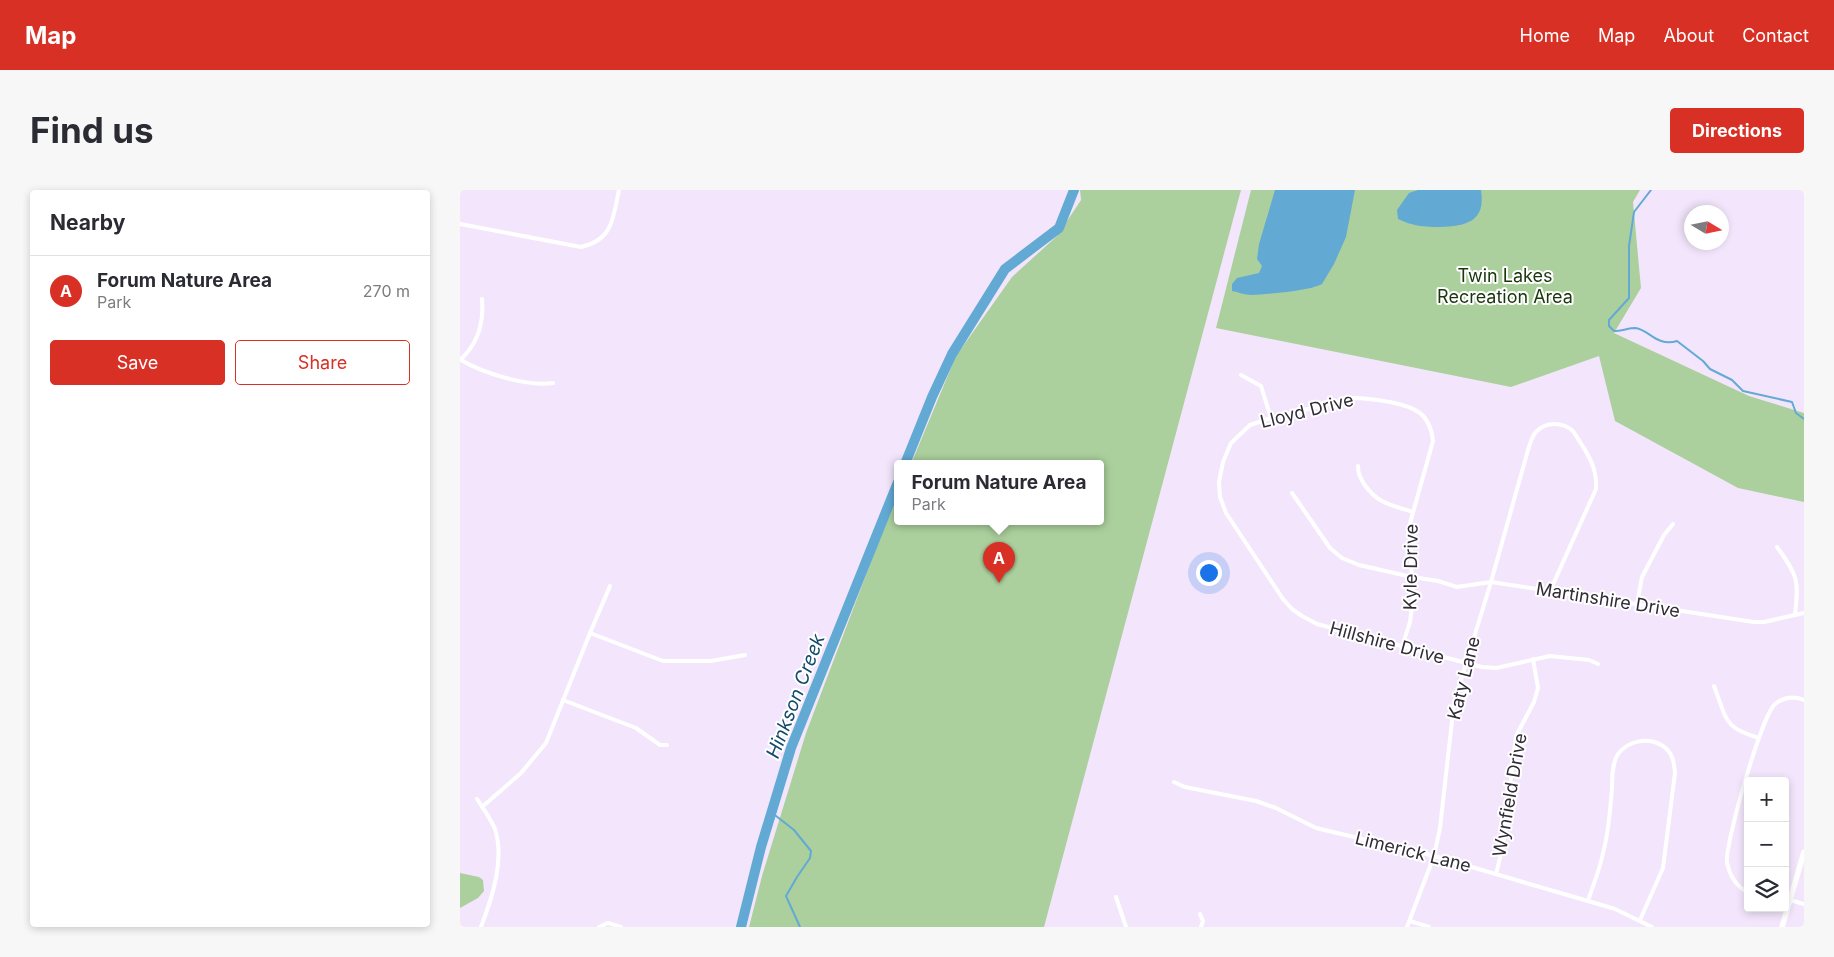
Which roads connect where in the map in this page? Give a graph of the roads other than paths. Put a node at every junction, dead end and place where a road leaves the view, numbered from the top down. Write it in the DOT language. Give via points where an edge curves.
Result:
graph roads {
  1 [pos="619,190"];
  2 [pos="460,224"];
  3 [pos="482,299"];
  4 [pos="460,360"];
  5 [pos="1241,375"];
  6 [pos="553,383"];
  7 [pos="1271,418"];
  8 [pos="1432,428"];
  9 [pos="1358,466"];
  10 [pos="1292,493"];
  11 [pos="1413,512"];
  12 [pos="1673,524"];
  13 [pos="1777,546"];
  14 [pos="1412,578"];
  15 [pos="1491,582"];
  16 [pos="610,586"];
  17 [pos="1550,591"];
  18 [pos="1637,604"];
  19 [pos="1804,613"];
  20 [pos="1795,615"];
  21 [pos="1302,616"];
  22 [pos="590,633"];
  23 [pos="1402,647"];
  24 [pos="744,655"];
  25 [pos="1533,659"];
  26 [pos="1466,663"];
  27 [pos="1598,664"];
  28 [pos="1714,686"];
  29 [pos="563,700"];
  30 [pos="1804,700"];
  31 [pos="1759,738"];
  32 [pos="667,745"];
  33 [pos="1174,782"];
  34 [pos="477,799"];
  35 [pos="482,807"];
  36 [pos="1804,852"];
  37 [pos="1434,856"];
  38 [pos="1496,874"];
  39 [pos="1744,889"];
  40 [pos="1116,897"];
  41 [pos="1789,899"];
  42 [pos="1588,900"];
  43 [pos="1789,902"];
  44 [pos="1804,904"];
  45 [pos="1786,912"];
  46 [pos="1200,914"];
  47 [pos="1640,920"];
  48 [pos="1410,921"];
  49 [pos="481,927"];
  50 [pos="599,927"];
  51 [pos="621,927"];
  52 [pos="1126,927"];
  53 [pos="1202,927"];
  54 [pos="1407,927"];
  55 [pos="1429,927"];
  56 [pos="1652,927"];
  57 [pos="1782,927"];
  1 -- 2 [label="street" via="613,220 606,234 593,244 581,247"];
  3 -- 4 [label="street" via="480,331"];
  4 -- 6 [label="street" via="520,381"];
  5 -- 7 [label="street" via="1261,386"];
  7 -- 8 [label="street, Lloyd Drive" via="1344,399 1366,398 1412,408 1423,415"];
  7 -- 21 [label="street, Lloyd Drive" via="1250,425 1231,443 1218,482 1220,497 1226,513 1283,599"];
  8 -- 11 [label="street, Kyle Drive" via="1431,452"];
  9 -- 11 [label="street" via="1358,475 1376,499"];
  10 -- 14 [label="street, Martinshire Drive" via="1330,548 1342,558"];
  11 -- 14 [label="street, Kyle Drive" via="1409,527"];
  12 -- 18 [label="street" via="1642,577"];
  13 -- 20 [label="street" via="1794,572 1798,588"];
  14 -- 15 [label="street, Martinshire Drive" via="1438,581 1457,588"];
  14 -- 23 [label="street, Kyle Drive" via="1412,610"];
  15 -- 17 [label="street, Martinshire Drive"];
  15 -- 17 [label="street, Katy Lane" via="1535,432 1543,426 1560,424 1573,431 1595,467 1597,478 1596,489"];
  15 -- 26 [label="street, Katy Lane"];
  16 -- 22 [label="street"];
  17 -- 18 [label="street, Martinshire Drive"];
  18 -- 20 [label="street, Martinshire Drive" via="1754,622"];
  19 -- 20 [label="street, Martinshire Drive"];
  21 -- 23 [label="street, Hillshire Drive" via="1317,624"];
  22 -- 24 [label="street" via="663,661 711,661"];
  22 -- 29 [label="street"];
  23 -- 26 [label="street, Hillshire Drive"];
  25 -- 26 [label="street, Hillshire Drive" via="1496,668"];
  25 -- 27 [label="street, Hillshire Drive" via="1562,656"];
  25 -- 38 [label="street, Wynfield Drive" via="1538,688 1516,736 1503,846"];
  26 -- 37 [label="street, Katy Lane" via="1454,703"];
  28 -- 31 [label="street" via="1734,729"];
  29 -- 32 [label="street" via="636,728 660,745"];
  29 -- 35 [label="street" via="546,743 521,773"];
  30 -- 31 [label="street" via="1796,697 1775,704"];
  31 -- 39 [label="street" via="1729,841 1727,861 1731,875"];
  33 -- 37 [label="street, Limerick Lane" via="1269,805 1316,828"];
  34 -- 35 [label="street"];
  35 -- 49 [label="street" via="494,827 498,843 495,879"];
  36 -- 41 [label="street"];
  37 -- 38 [label="street, Limerick Lane"];
  37 -- 48 [label="street, Katy Lane"];
  38 -- 42 [label="street, Limerick Lane"];
  40 -- 52 [label="street"];
  42 -- 47 [label="street, Limerick Lane"];
  42 -- 47 [label="street" via="1604,853 1618,755 1632,742 1653,742 1670,753 1675,773 1663,868"];
  43 -- 44 [label="street"];
  45 -- 57 [label="street"];
  46 -- 53 [label="street"];
  47 -- 56 [label="street, Limerick Lane"];
  48 -- 54 [label="street, Katy Lane"];
  48 -- 55 [label="street"];
  50 -- 51 [label="street" via="608,923"];
}
